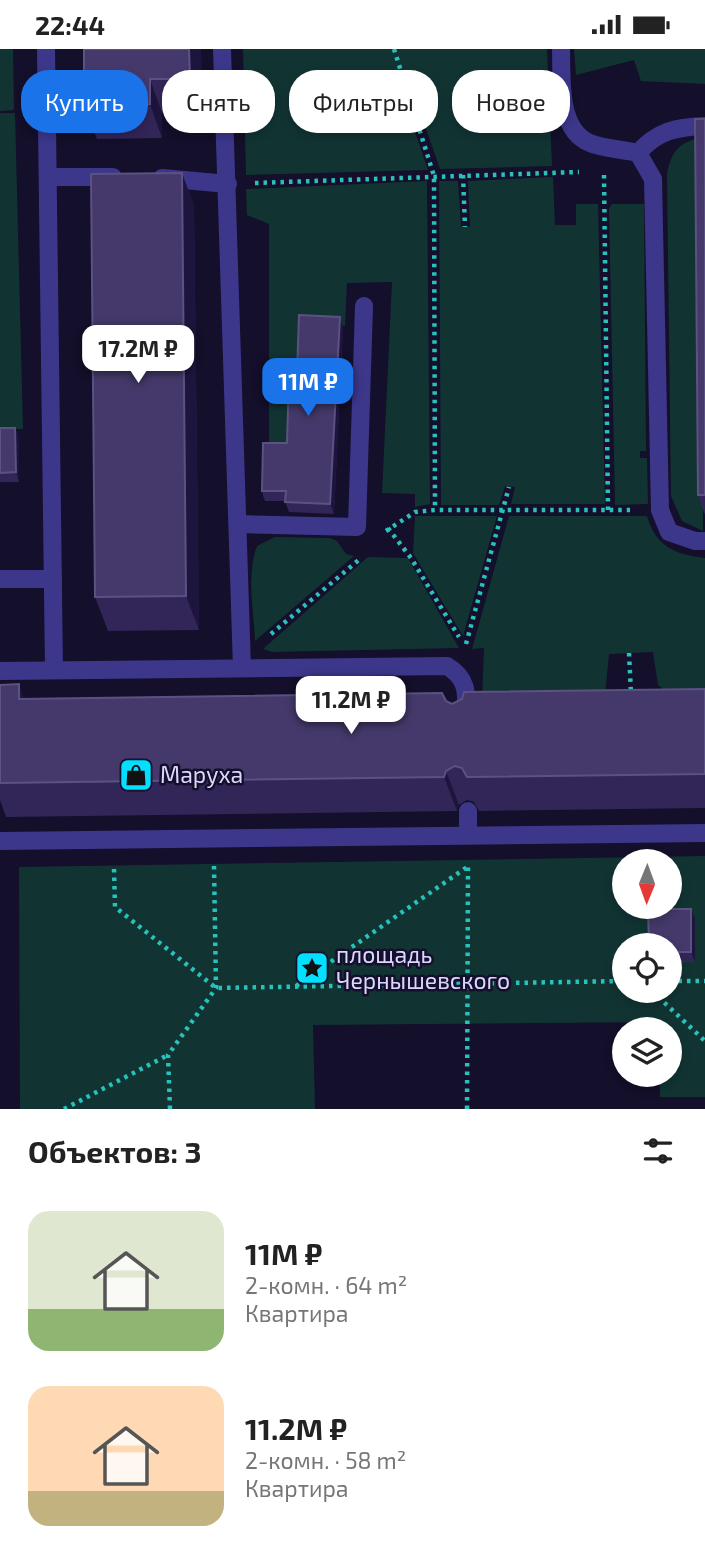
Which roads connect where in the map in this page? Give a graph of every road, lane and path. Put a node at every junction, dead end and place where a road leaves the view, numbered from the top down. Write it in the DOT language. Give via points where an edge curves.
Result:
graph roads {
  1 [pos="46,49"];
  2 [pos="222,49"];
  3 [pos="394,49"];
  4 [pos="561,49"];
  5 [pos="705,126"];
  6 [pos="638,153"];
  7 [pos="463,175"];
  8 [pos="435,176"];
  9 [pos="48,177"];
  10 [pos="228,184"];
  11 [pos="465,227"];
  12 [pos="364,306"];
  13 [pos="509,487"];
  14 [pos="435,510"];
  15 [pos="504,510"];
  16 [pos="608,510"];
  17 [pos="660,510"];
  18 [pos="239,524"];
  19 [pos="389,528"];
  20 [pos="380,538"];
  21 [pos="705,541"];
  22 [pos="363,556"];
  23 [pos="0,579"];
  24 [pos="53,579"];
  25 [pos="629,653"];
  26 [pos="241,664"];
  27 [pos="54,669"];
  28 [pos="0,671"];
  29 [pos="632,706"];
  30 [pos="465,726"];
  31 [pos="468,811"];
  32 [pos="705,833"];
  33 [pos="468,835"];
  34 [pos="113,839"];
  35 [pos="0,841"];
  36 [pos="214,861"];
  37 [pos="468,866"];
  38 [pos="612,981"];
  39 [pos="682,981"];
  40 [pos="705,981"];
  41 [pos="466,982"];
  42 [pos="296,986"];
  43 [pos="216,988"];
  44 [pos="665,1003"];
  45 [pos="705,1041"];
  46 [pos="168,1055"];
  47 [pos="64,1109"];
  48 [pos="170,1109"];
  49 [pos="467,1109"];
  1 -- 9 [label="lane"];
  2 -- 10 [label="lane"];
  3 -- 8 [label="path"];
  4 -- 6 [label="lane" via="569,123 589,143"];
  5 -- 6 [label="lane" via="680,127 652,137"];
  6 -- 17 [label="lane" via="653,179"];
  7 -- 8 [label="path"];
  7 -- 11 [label="path"];
  7 -- 16 [label="path" via="604,172"];
  8 -- 10 [label="path"];
  8 -- 14 [label="path"];
  9 -- 10 [label="lane" via="187,178"];
  9 -- 24 [label="lane"];
  10 -- 18 [label="lane"];
  12 -- 18 [label="lane" via="357,527"];
  13 -- 15 [label="path"];
  14 -- 15 [label="path"];
  14 -- 19 [label="path" via="415,512"];
  15 -- 16 [label="path"];
  15 -- 19 [label="path" via="465,647"];
  16 -- 17 [label="path"];
  17 -- 21 [label="lane" via="669,532"];
  18 -- 26 [label="lane"];
  19 -- 20 [label="path"];
  22 -- 26 [label="path"];
  23 -- 24 [label="lane"];
  24 -- 27 [label="lane"];
  25 -- 29 [label="path"];
  26 -- 27 [label="lane"];
  26 -- 30 [label="lane" via="447,666 466,684"];
  27 -- 28 [label="lane"];
  31 -- 33 [label="lane"];
  32 -- 33 [label="lane"];
  33 -- 34 [label="lane"];
  33 -- 37 [label="path"];
  34 -- 35 [label="lane"];
  34 -- 43 [label="path" via="115,907"];
  36 -- 43 [label="path"];
  37 -- 41 [label="path"];
  37 -- 42 [label="path"];
  38 -- 41 [label="path"];
  39 -- 40 [label="path"];
  41 -- 42 [label="path"];
  41 -- 49 [label="path"];
  42 -- 43 [label="path"];
  43 -- 46 [label="path"];
  44 -- 45 [label="path"];
  46 -- 47 [label="path"];
  46 -- 48 [label="path"];
}
